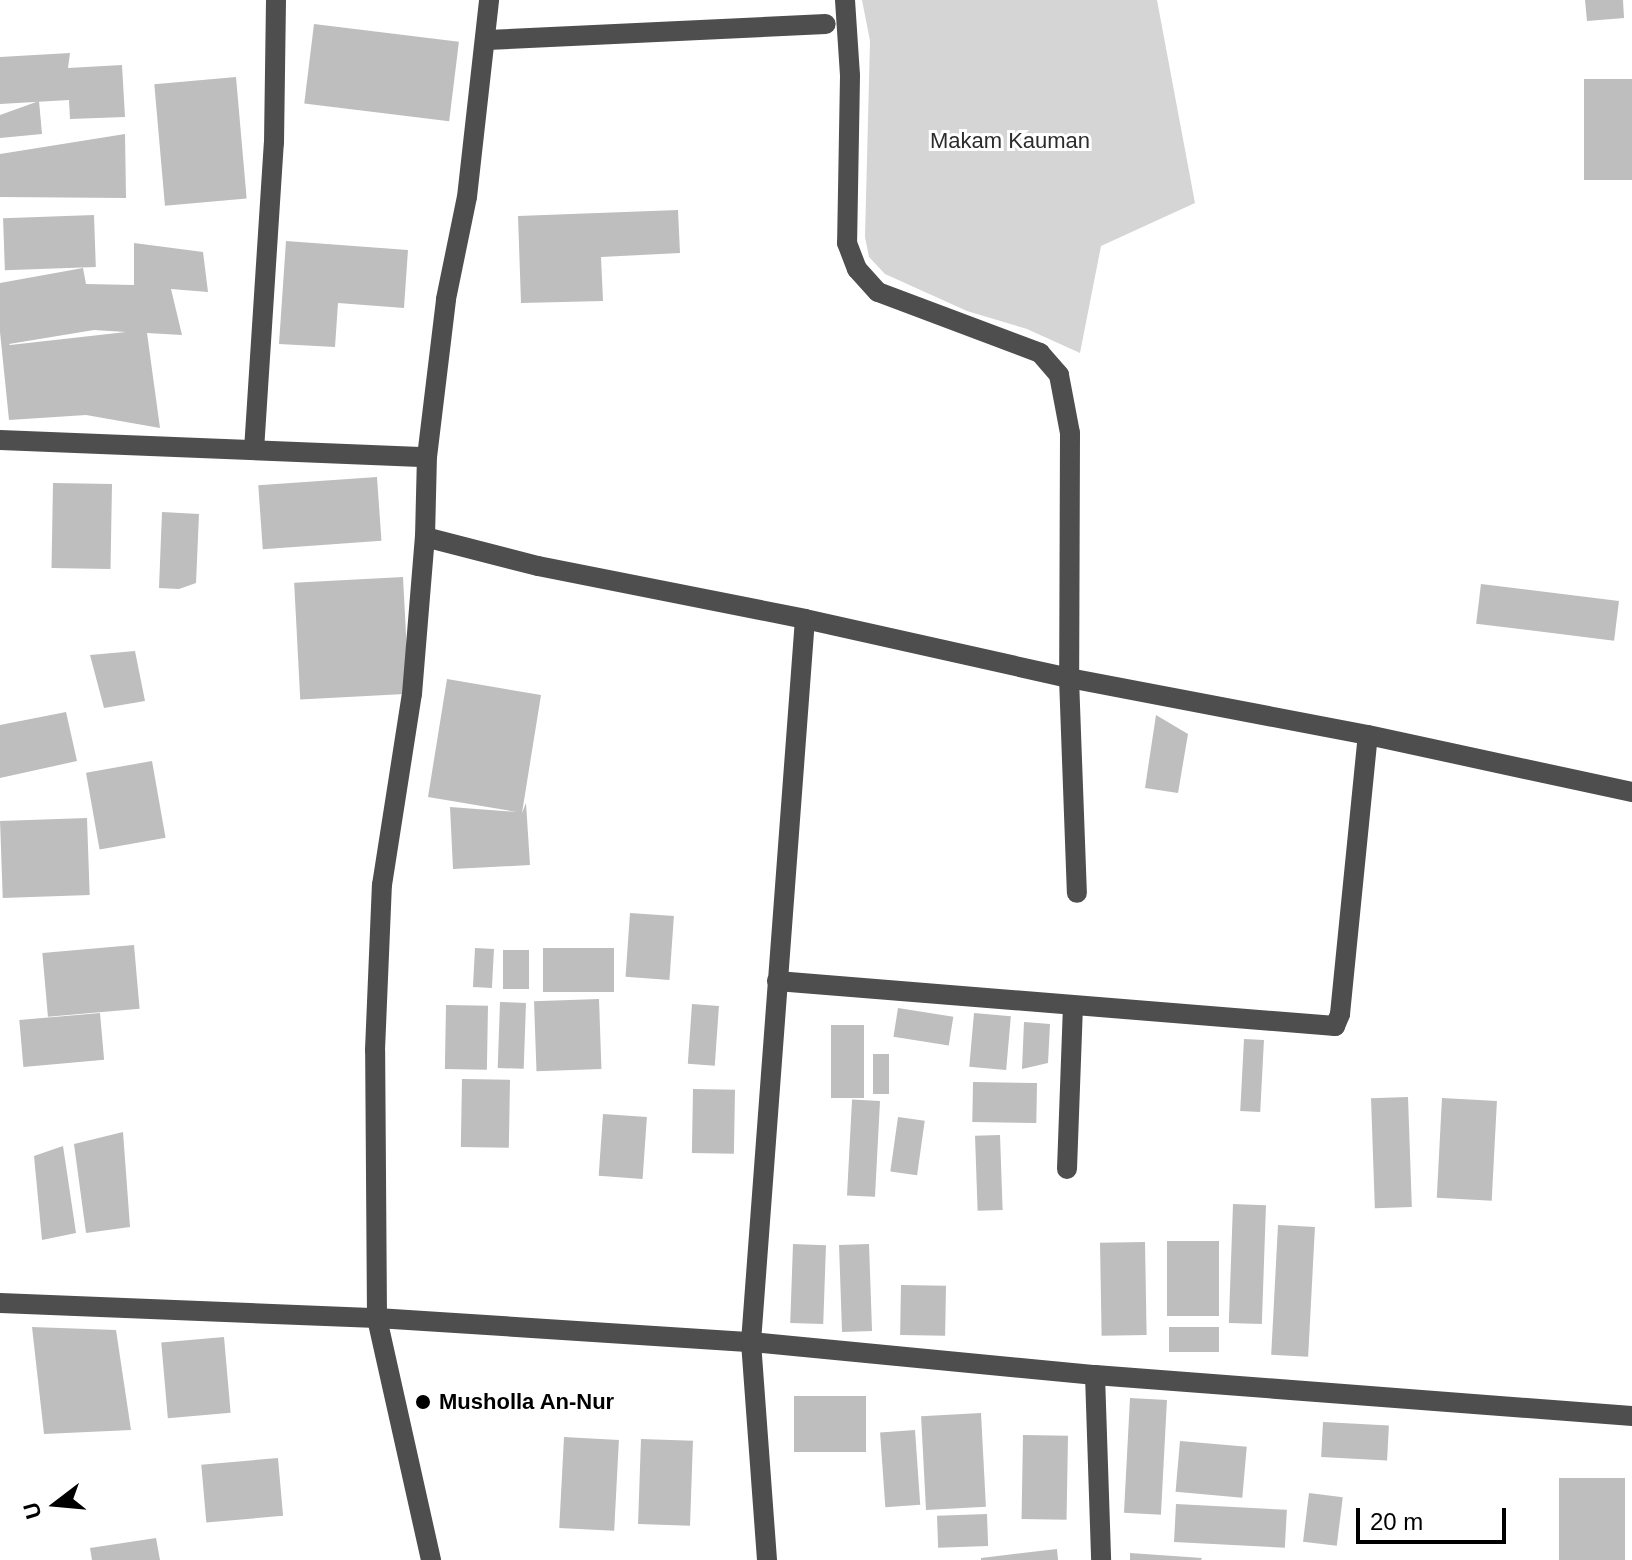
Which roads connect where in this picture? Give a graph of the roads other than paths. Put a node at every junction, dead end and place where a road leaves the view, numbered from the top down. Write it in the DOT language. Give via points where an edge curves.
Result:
graph roads {
  1 [pos="276,0"];
  2 [pos="489,0"];
  3 [pos="845,0"];
  4 [pos="826,24"];
  5 [pos="487,40"];
  6 [pos="0,440"];
  7 [pos="254,450"];
  8 [pos="427,457"];
  9 [pos="425,537"];
  10 [pos="805,619"];
  11 [pos="1069,678"];
  12 [pos="1368,735"];
  13 [pos="1632,792"];
  14 [pos="1077,893"];
  15 [pos="777,981"];
  16 [pos="1073,1007"];
  17 [pos="1067,1169"];
  18 [pos="0,1303"];
  19 [pos="377,1318"];
  20 [pos="751,1342"];
  21 [pos="1095,1375"];
  22 [pos="1632,1416"];
  23 [pos="431,1560"];
  24 [pos="767,1560"];
  25 [pos="1101,1560"];
  1 -- 7 [label="street" via="274,143"];
  2 -- 5 [label="street"];
  3 -- 11 [label="street" via="850,76 847,243 857,269 878,292 1040,353 1059,375 1070,433"];
  4 -- 5 [label="street"];
  5 -- 8 [label="street"];
  6 -- 7 [label="street"];
  7 -- 8 [label="street"];
  8 -- 9 [label="street"];
  9 -- 10 [label="street" via="538,566"];
  9 -- 19 [label="street" via="412,694 382,885 375,1050"];
  10 -- 11 [label="street"];
  10 -- 15 [label="street"];
  11 -- 12 [label="street"];
  11 -- 14 [label="street"];
  12 -- 13 [label="street"];
  12 -- 16 [label="street" via="1339,1022 1328,1026"];
  15 -- 16 [label="street"];
  15 -- 20 [label="street"];
  16 -- 17 [label="street"];
  18 -- 19 [label="street"];
  19 -- 20 [label="street"];
  19 -- 23 [label="street"];
  20 -- 21 [label="street"];
  20 -- 24 [label="street"];
  21 -- 22 [label="street"];
  21 -- 25 [label="street"];
}
